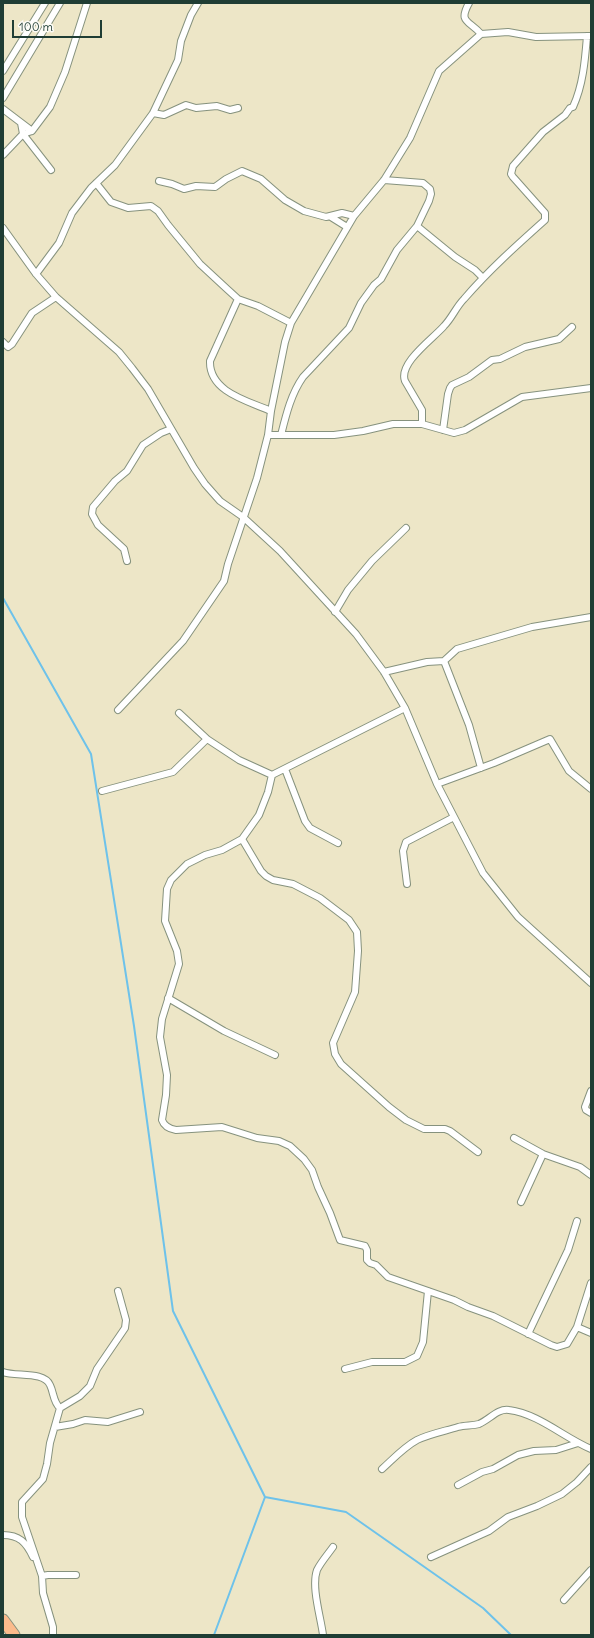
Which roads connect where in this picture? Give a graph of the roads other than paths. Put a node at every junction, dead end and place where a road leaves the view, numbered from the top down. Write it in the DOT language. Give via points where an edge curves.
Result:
graph roads {
  1 [pos="45,3"];
  2 [pos="60,3"];
  3 [pos="87,3"];
  4 [pos="198,3"];
  5 [pos="470,3"];
  6 [pos="481,34"];
  7 [pos="589,36"];
  8 [pos="3,71"];
  9 [pos="3,98"];
  10 [pos="238,108"];
  11 [pos="3,109"];
  12 [pos="153,113"];
  13 [pos="21,123"];
  14 [pos="32,131"];
  15 [pos="23,134"];
  16 [pos="3,155"];
  17 [pos="52,170"];
  18 [pos="384,180"];
  19 [pos="159,181"];
  20 [pos="96,183"];
  21 [pos="354,216"];
  22 [pos="331,217"];
  23 [pos="417,226"];
  24 [pos="347,227"];
  25 [pos="3,228"];
  26 [pos="36,274"];
  27 [pos="483,278"];
  28 [pos="56,297"];
  29 [pos="238,298"];
  30 [pos="291,323"];
  31 [pos="572,326"];
  32 [pos="3,342"];
  33 [pos="591,388"];
  34 [pos="271,410"];
  35 [pos="422,424"];
  36 [pos="172,429"];
  37 [pos="443,430"];
  38 [pos="268,435"];
  39 [pos="281,435"];
  40 [pos="243,518"];
  41 [pos="406,528"];
  42 [pos="127,561"];
  43 [pos="335,612"];
  44 [pos="591,617"];
  45 [pos="444,661"];
  46 [pos="384,672"];
  47 [pos="405,708"];
  48 [pos="118,710"];
  49 [pos="179,713"];
  50 [pos="207,739"];
  51 [pos="481,768"];
  52 [pos="285,769"];
  53 [pos="272,775"];
  54 [pos="437,784"];
  55 [pos="591,790"];
  56 [pos="102,791"];
  57 [pos="454,817"];
  58 [pos="242,839"];
  59 [pos="338,843"];
  60 [pos="407,884"];
  61 [pos="591,983"];
  62 [pos="168,998"];
  63 [pos="275,1055"];
  64 [pos="591,1091"];
  65 [pos="591,1113"];
  66 [pos="514,1138"];
  67 [pos="478,1152"];
  68 [pos="543,1154"];
  69 [pos="591,1175"];
  70 [pos="521,1202"];
  71 [pos="577,1221"];
  72 [pos="591,1283"];
  73 [pos="118,1291"];
  74 [pos="428,1291"];
  75 [pos="577,1327"];
  76 [pos="591,1333"];
  77 [pos="528,1334"];
  78 [pos="345,1368"];
  79 [pos="3,1372"];
  80 [pos="60,1408"];
  81 [pos="140,1412"];
  82 [pos="55,1427"];
  83 [pos="578,1443"];
  84 [pos="591,1448"];
  85 [pos="591,1467"];
  86 [pos="382,1469"];
  87 [pos="458,1485"];
  88 [pos="3,1535"];
  89 [pos="333,1547"];
  90 [pos="431,1557"];
  91 [pos="591,1570"];
  92 [pos="76,1575"];
  93 [pos="42,1576"];
  94 [pos="564,1600"];
  95 [pos="3,1620"];
  96 [pos="14,1635"];
  97 [pos="53,1635"];
  98 [pos="324,1635"];
  1 -- 8 [label="street"];
  2 -- 9 [label="street"];
  3 -- 14 [label="street" via="65,72 50,107"];
  4 -- 12 [label="street" via="181,41 178,60"];
  5 -- 6 [label="street" via="464,17"];
  6 -- 7 [label="street" via="508,32 536,37"];
  6 -- 18 [label="street" via="438,71 410,138"];
  7 -- 27 [label="street" via="579,95 573,107 543,132 513,166 513,177 545,213 545,220"];
  10 -- 12 [label="street" via="230,110 217,106 196,108 186,105 164,115"];
  11 -- 13 [label="street"];
  12 -- 20 [label="street" via="115,165"];
  13 -- 14 [label="street"];
  13 -- 15 [label="street"];
  14 -- 15 [label="street"];
  15 -- 16 [label="street"];
  15 -- 17 [label="street"];
  18 -- 21 [label="street"];
  18 -- 23 [label="street" via="423,183 430,189 429,201"];
  19 -- 22 [label="street" via="184,189 196,186 215,187 242,171 261,179 285,200 304,211"];
  20 -- 26 [label="street" via="72,213 59,243"];
  20 -- 29 [label="street" via="111,202 128,208 151,206 158,210 200,264"];
  21 -- 22 [label="street" via="342,213"];
  21 -- 24 [label="street"];
  22 -- 24 [label="street"];
  23 -- 27 [label="street"];
  23 -- 39 [label="street" via="397,250 381,279 361,303 349,328 297,385"];
  24 -- 30 [label="street"];
  25 -- 26 [label="street"];
  26 -- 28 [label="street"];
  27 -- 35 [label="street" via="462,301 445,326 423,346 405,368 403,378 422,410"];
  28 -- 32 [label="street" via="32,313 12,344 8,347"];
  28 -- 36 [label="street" via="119,352 148,390"];
  29 -- 30 [label="street"];
  29 -- 34 [label="street" via="210,365 219,385 230,394"];
  30 -- 34 [label="street"];
  31 -- 37 [label="street" via="559,339 525,347 500,359 492,360 469,377 452,385 448,394"];
  33 -- 37 [label="street" via="522,397 465,430 454,433"];
  34 -- 38 [label="street"];
  35 -- 37 [label="street"];
  35 -- 39 [label="street" via="393,424 334,435"];
  36 -- 40 [label="street" via="205,484 220,501"];
  36 -- 42 [label="street" via="160,433 143,445 127,470 93,507 94,519 106,534 124,548"];
  38 -- 39 [label="street"];
  38 -- 40 [label="street"];
  40 -- 43 [label="street" via="280,552"];
  40 -- 48 [label="street" via="224,581 218,592 182,641"];
  41 -- 43 [label="street" via="348,590"];
  43 -- 46 [label="street" via="356,634"];
  44 -- 45 [label="street" via="532,627 457,649"];
  45 -- 46 [label="street" via="427,662"];
  45 -- 51 [label="street"];
  46 -- 47 [label="street"];
  47 -- 52 [label="street"];
  47 -- 54 [label="street"];
  49 -- 50 [label="street"];
  50 -- 53 [label="street" via="239,760"];
  50 -- 56 [label="street" via="173,772"];
  51 -- 54 [label="street"];
  51 -- 55 [label="street" via="550,739 570,770"];
  52 -- 53 [label="street"];
  52 -- 59 [label="street" via="310,828"];
  53 -- 58 [label="street" via="259,815"];
  54 -- 57 [label="street"];
  57 -- 60 [label="street" via="406,842 403,851"];
  57 -- 61 [label="street" via="483,873 518,917"];
  58 -- 62 [label="street" via="187,864 171,880 167,889 165,921 177,950 179,964"];
  58 -- 67 [label="street" via="260,871 266,876 293,884 320,898 349,920 357,932 355,992 333,1043 335,1054 341,1064 406,1120 424,1129 450,1131"];
  62 -- 63 [label="street" via="224,1031"];
  62 -- 74 [label="street" via="160,1037 167,1075 163,1124 176,1130 222,1127 290,1146 312,1170 340,1240 365,1246 370,1263 376,1265 388,1277"];
  64 -- 65 [label="street" via="585,1103 586,1110"];
  66 -- 68 [label="street"];
  68 -- 69 [label="street" via="580,1167"];
  68 -- 70 [label="street"];
  71 -- 77 [label="street" via="568,1250"];
  72 -- 75 [label="street"];
  73 -- 80 [label="street" via="126,1320 125,1328 96,1371 90,1386 80,1396"];
  74 -- 77 [label="street" via="494,1316"];
  74 -- 78 [label="street" via="423,1342 417,1356 405,1362 372,1362"];
  75 -- 76 [label="street"];
  75 -- 77 [label="street" via="567,1344 563,1346 551,1345"];
  79 -- 80 [label="street" via="40,1376 50,1384 56,1405"];
  80 -- 82 [label="street"];
  81 -- 82 [label="street" via="108,1422 85,1420"];
  82 -- 93 [label="street" via="43,1479 22,1502 22,1517"];
  83 -- 84 [label="street"];
  83 -- 86 [label="street" via="534,1417 507,1409 479,1424 418,1440"];
  83 -- 87 [label="street" via="556,1450 518,1455"];
  85 -- 90 [label="street" via="562,1494 508,1518 490,1531"];
  88 -- 93 [label="street" via="20,1538 30,1551"];
  89 -- 98 [label="street" via="316,1577 317,1602"];
  91 -- 94 [label="street"];
  92 -- 93 [label="street"];
  93 -- 97 [label="street" via="43,1593"];
  95 -- 96 [label="highway"];
}
